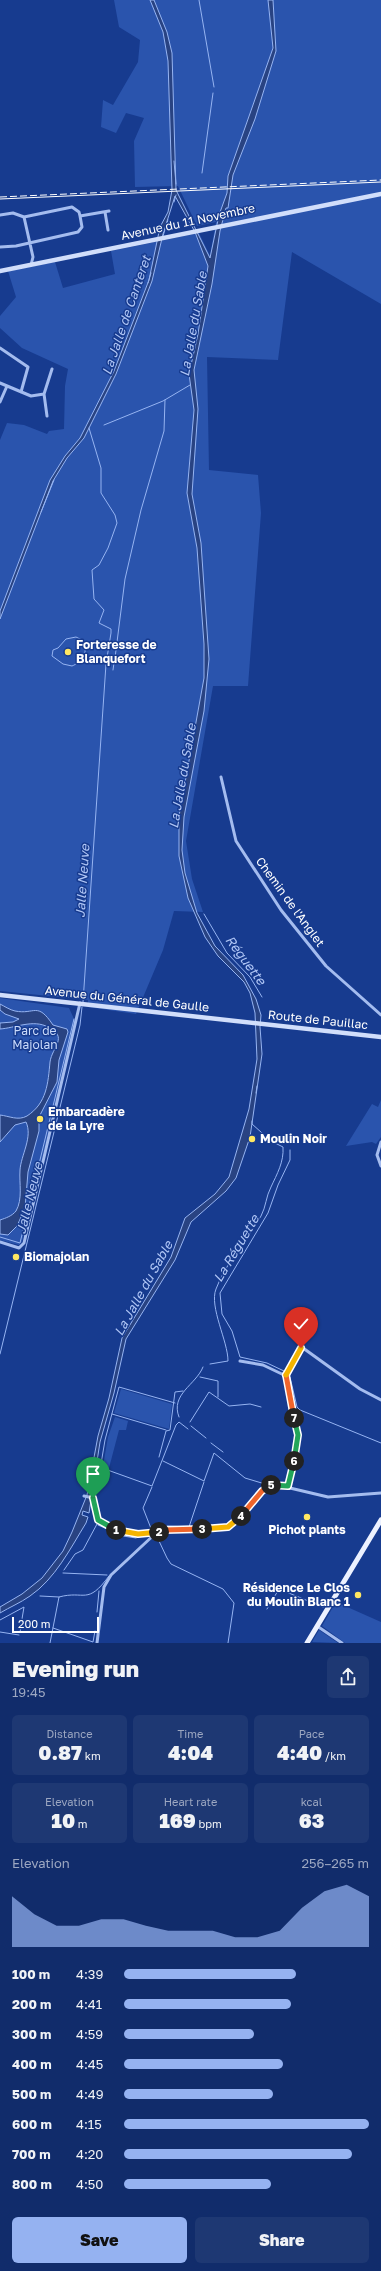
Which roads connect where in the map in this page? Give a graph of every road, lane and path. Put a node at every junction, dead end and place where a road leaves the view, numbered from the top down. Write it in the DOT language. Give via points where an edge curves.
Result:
graph roads {
  1 [pos="381,194"];
  2 [pos="0,215"];
  3 [pos="80,216"];
  4 [pos="24,217"];
  5 [pos="108,230"];
  6 [pos="30,243"];
  7 [pos="0,247"];
  8 [pos="33,257"];
  9 [pos="40,263"];
  10 [pos="31,265"];
  11 [pos="0,271"];
  12 [pos="0,348"];
  13 [pos="52,369"];
  14 [pos="0,383"];
  15 [pos="7,386"];
  16 [pos="21,392"];
  17 [pos="44,394"];
  18 [pos="0,402"];
  19 [pos="47,416"];
  20 [pos="221,777"];
  21 [pos="0,995"];
  22 [pos="80,1003"];
  23 [pos="381,1015"];
  24 [pos="252,1022"];
  25 [pos="381,1037"];
  26 [pos="381,1142"];
  27 [pos="381,1166"];
  28 [pos="0,1242"];
  29 [pos="240,1361"];
  30 [pos="286,1376"];
  31 [pos="381,1400"];
  32 [pos="288,1486"];
  33 [pos="381,1493"];
  34 [pos="84,1496"];
  35 [pos="381,1520"];
  36 [pos="157,1532"];
  37 [pos="317,1626"];
  38 [pos="97,1643"];
  39 [pos="307,1643"];
  40 [pos="342,1643"];
  1 -- 9 [label="main road, Avenue du 11 Novembre"];
  2 -- 4 [label="street" via="13,213"];
  3 -- 4 [label="street" via="72,207"];
  3 -- 5 [label="street" via="107,211"];
  3 -- 6 [label="street" via="82,231"];
  4 -- 6 [label="street"];
  6 -- 7 [label="street"];
  6 -- 8 [label="street"];
  8 -- 9 [label="street"];
  8 -- 10 [label="street"];
  9 -- 10 [label="main road, Avenue du 11 Novembre"];
  10 -- 11 [label="main road, Avenue du 11 Novembre"];
  12 -- 16 [label="street" via="28,367"];
  13 -- 17 [label="street"];
  14 -- 15 [label="street"];
  15 -- 16 [label="street"];
  15 -- 18 [label="street"];
  16 -- 17 [label="street" via="31,396"];
  17 -- 19 [label="street"];
  20 -- 23 [label="street, Chemin de l'Anglet" via="236,841 273,898 326,966"];
  21 -- 22 [label="main road, Avenue du Général de Gaulle"];
  22 -- 24 [label="main road, Avenue du Général de Gaulle"];
  22 -- 28 [label="street" via="24,1243 19,1248"];
  24 -- 25 [label="main road, Route de Pauillac"];
  26 -- 27 [label="street" via="377,1155"];
  29 -- 30 [label="street" via="263,1365"];
  30 -- 31 [label="street" via="300,1349 303,1348 360,1389"];
  30 -- 32 [label="street" via="298,1435"];
  32 -- 33 [label="street" via="333,1498"];
  32 -- 36 [label="street" via="270,1485 258,1495 234,1524 228,1527"];
  34 -- 36 [label="street" via="95,1500 97,1518 105,1525 126,1533"];
  35 -- 37 [label="main road"];
  36 -- 38 [label="street" via="112,1575 104,1587"];
  37 -- 39 [label="main road"];
  37 -- 40 [label="street"];
}
